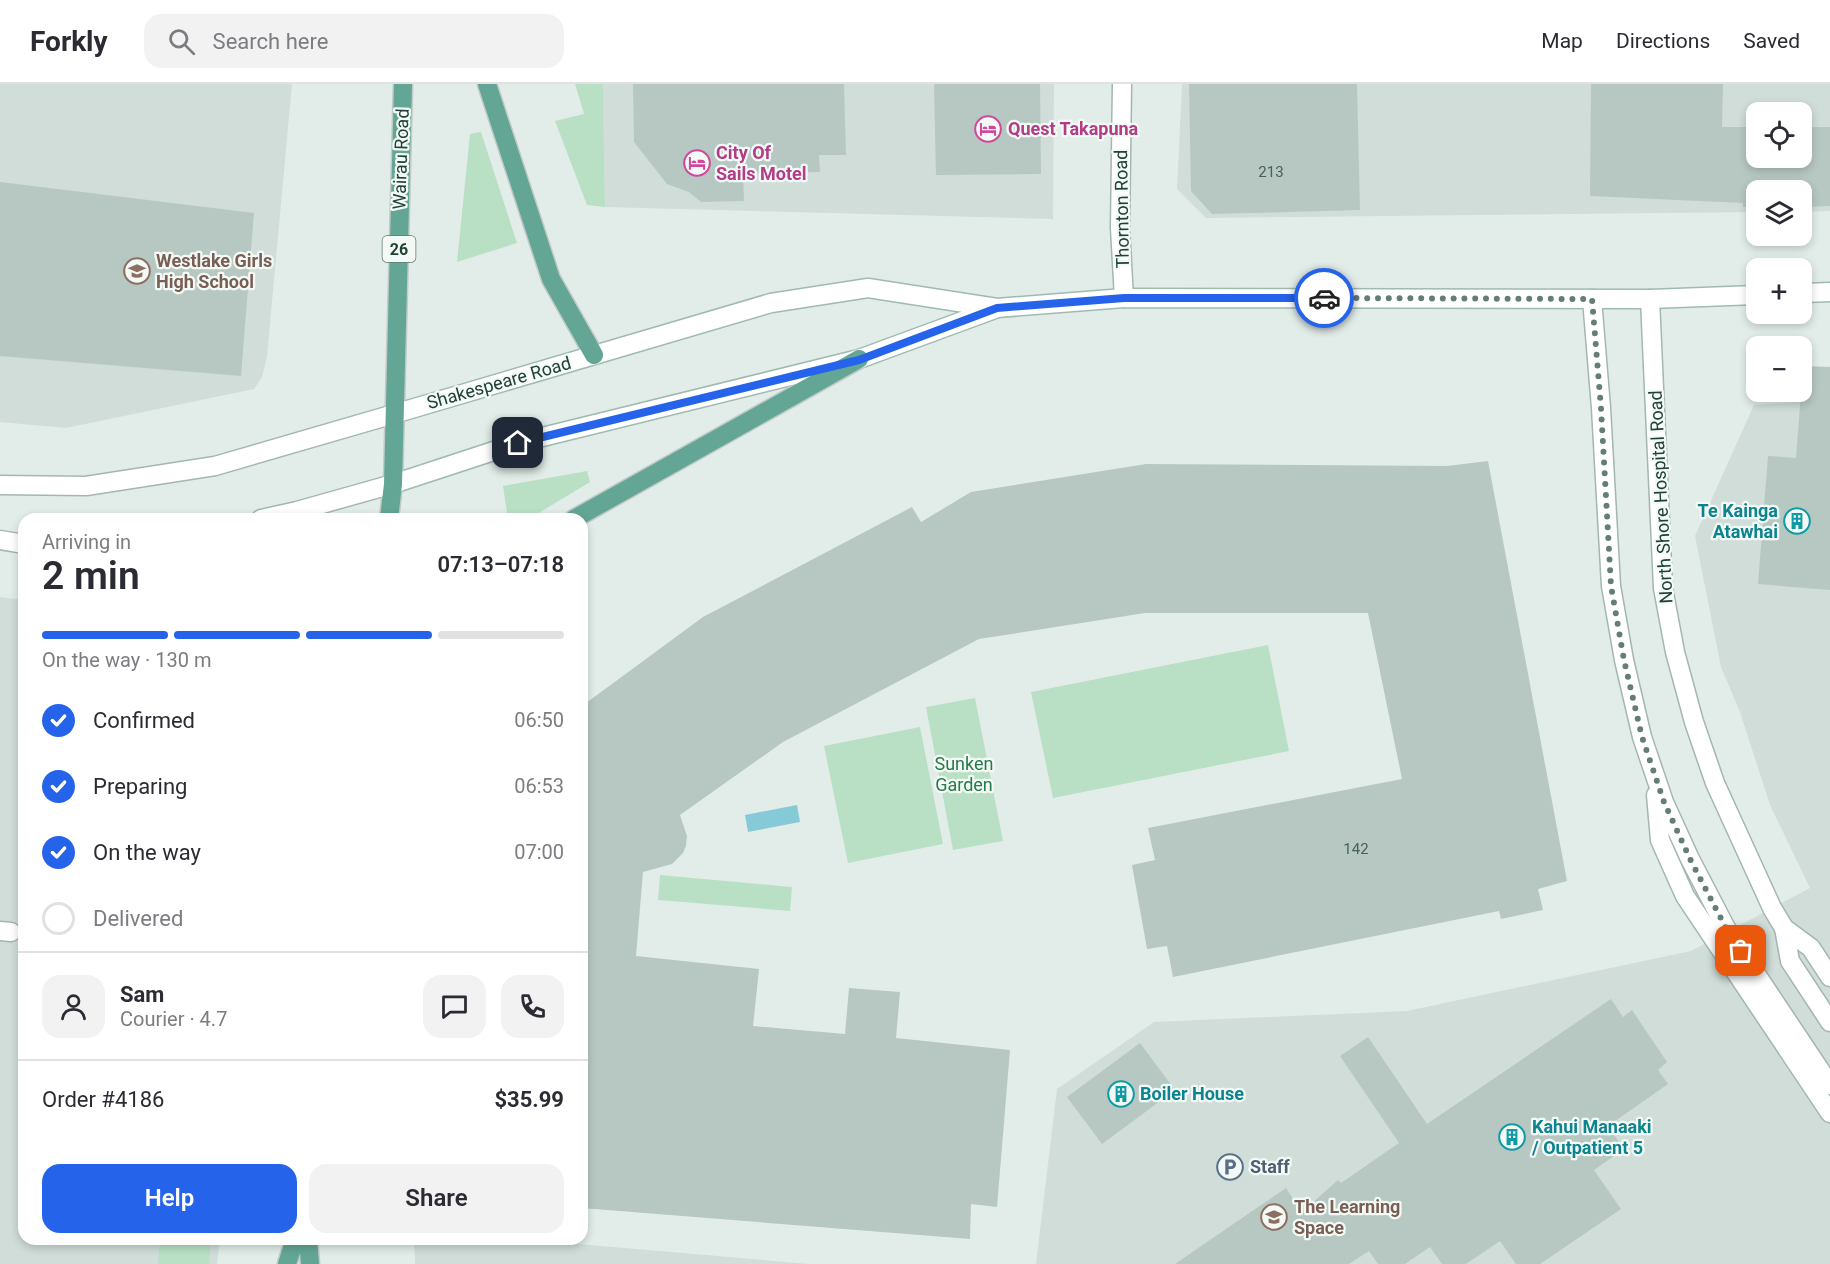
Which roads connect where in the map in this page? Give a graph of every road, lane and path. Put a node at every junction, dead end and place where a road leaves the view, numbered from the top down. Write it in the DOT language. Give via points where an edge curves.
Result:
graph roads {
  1 [pos="403,84"];
  2 [pos="487,84"];
  3 [pos="1122,84"];
  4 [pos="1830,292"];
  5 [pos="1812,293"];
  6 [pos="1746,295"];
  7 [pos="1124,298"];
  8 [pos="1592,299"];
  9 [pos="1650,299"];
  10 [pos="997,308"];
  11 [pos="594,356"];
  12 [pos="859,360"];
  13 [pos="394,414"];
  14 [pos="393,484"];
  15 [pos="0,485"];
  16 [pos="288,513"];
  17 [pos="390,513"];
  18 [pos="585,513"];
  19 [pos="0,540"];
  20 [pos="18,543"];
  21 [pos="1653,770"];
  22 [pos="1784,928"];
  23 [pos="1830,977"];
  24 [pos="1830,1022"];
  25 [pos="1830,1085"];
  26 [pos="1830,1113"];
  27 [pos="293,1245"];
  28 [pos="308,1245"];
  29 [pos="286,1264"];
  30 [pos="310,1264"];
  1 -- 13 [label="main road, Wairau Road / 26"];
  2 -- 11 [label="main road" via="551,279"];
  3 -- 7 [label="street, Thornton Road" via="1120,228"];
  4 -- 5 [label="street"];
  6 -- 9 [label="street, Shakespeare Road"];
  7 -- 8 [label="street, Shakespeare Road"];
  7 -- 10 [label="street, Shakespeare Road"];
  8 -- 9 [label="street, Shakespeare Road"];
  8 -- 21 [label="street" via="1611,586 1639,726"];
  9 -- 22 [label="street, North Shore Hospital Road" via="1663,588 1675,652 1715,783"];
  10 -- 11 [label="street, Shakespeare Road" via="868,288 771,303"];
  10 -- 12 [label="street, Shakespeare Road"];
  11 -- 13 [label="street, Shakespeare Road"];
  12 -- 14 [label="street, Shakespeare Road" via="518,443"];
  12 -- 18 [label="main road"];
  13 -- 14 [label="main road, 26"];
  13 -- 15 [label="street, Shakespeare Road" via="215,466 86,486"];
  14 -- 16 [label="street, Shakespeare Road"];
  14 -- 17 [label="main road, 26"];
  19 -- 20 [label="street"];
  21 -- 25 [label="street" via="1690,859 1728,932"];
  21 -- 26 [label="street" via="1660,840 1685,896"];
  22 -- 23 [label="street, North Shore Hospital Road" via="1811,948"];
  22 -- 24 [label="street" via="1790,961"];
  27 -- 29 [label="main road"];
  28 -- 30 [label="main road"];
}
